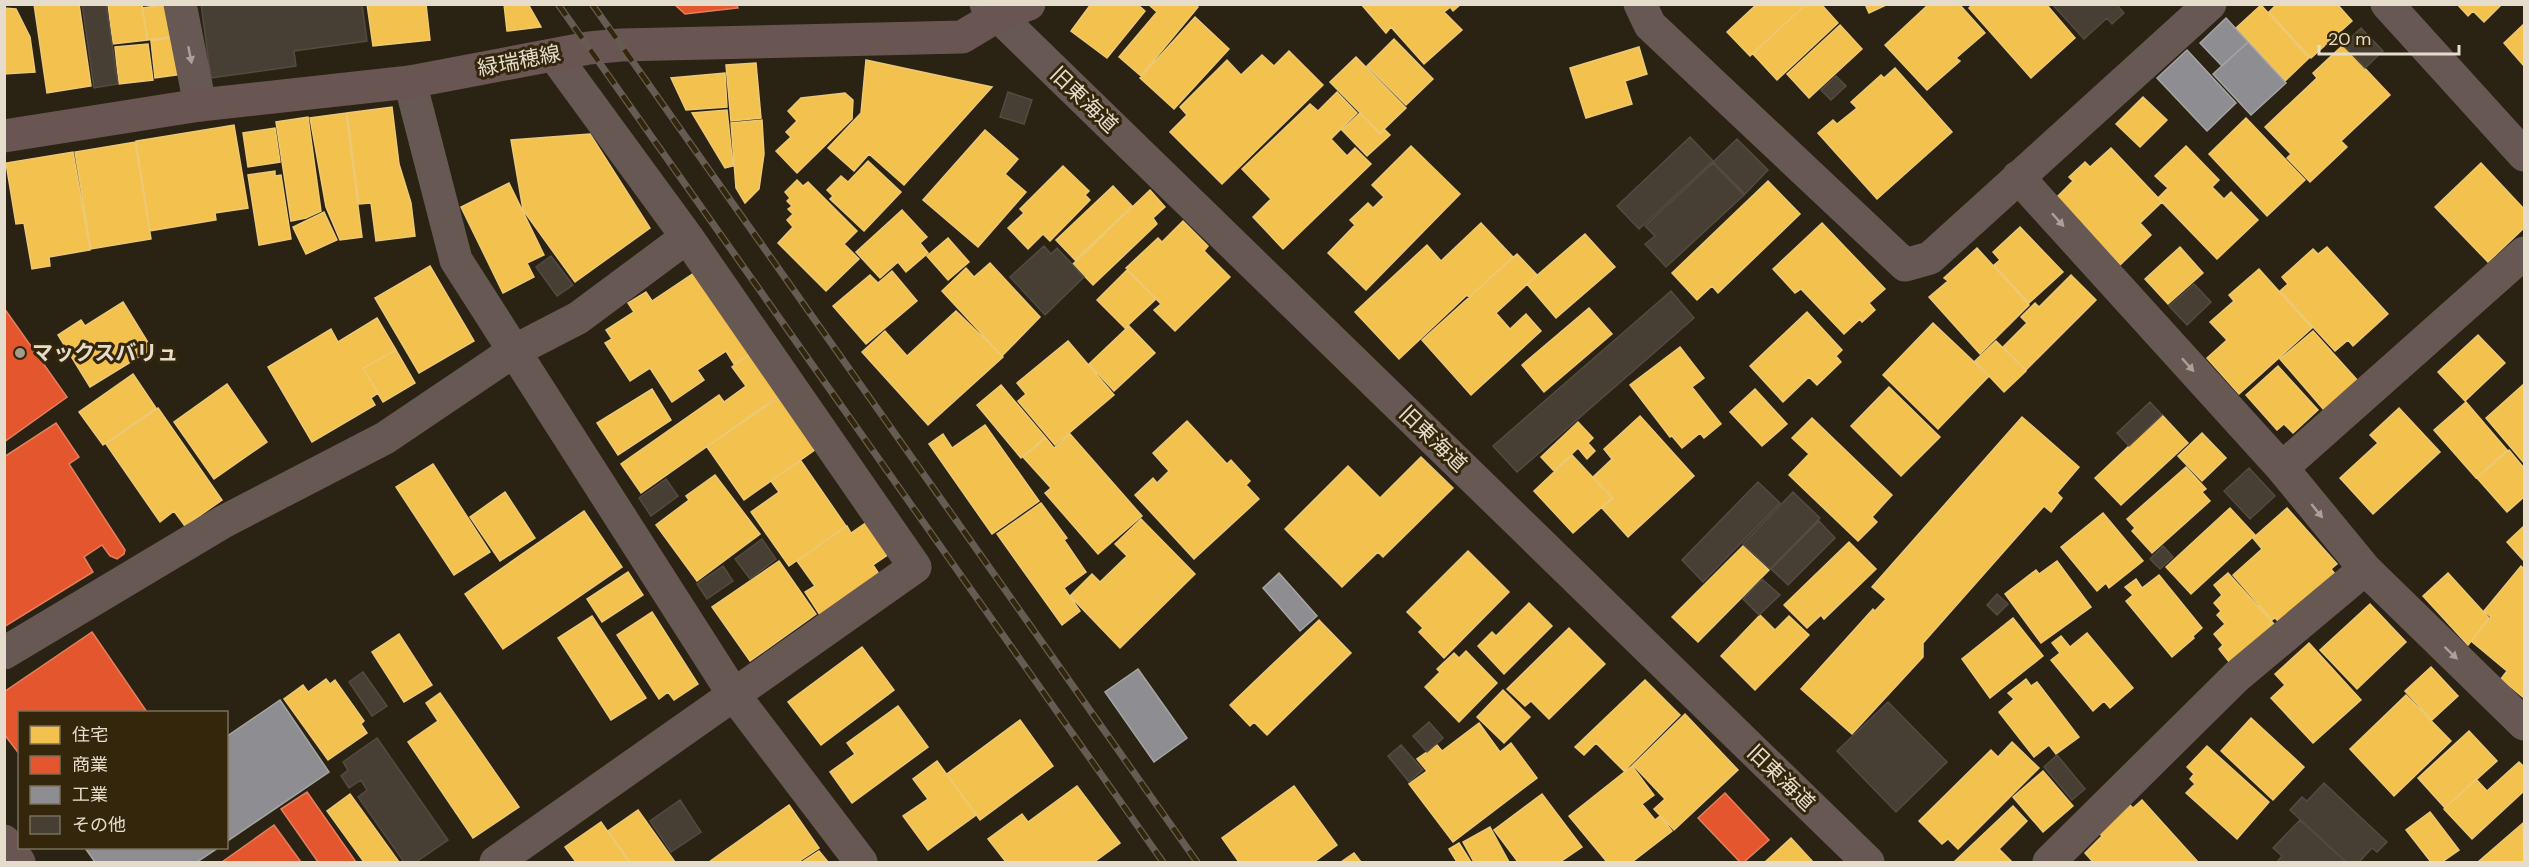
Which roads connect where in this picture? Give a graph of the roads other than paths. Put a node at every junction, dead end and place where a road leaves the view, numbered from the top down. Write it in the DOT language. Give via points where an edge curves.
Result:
graph roads {
  1 [pos="180,4"];
  2 [pos="1029,4"];
  3 [pos="1640,4"];
  4 [pos="2210,4"];
  5 [pos="2387,4"];
  6 [pos="992,10"];
  7 [pos="554,55"];
  8 [pos="410,82"];
  9 [pos="200,105"];
  10 [pos="4,136"];
  11 [pos="2524,155"];
  12 [pos="2018,177"];
  13 [pos="687,237"];
  14 [pos="2524,253"];
  15 [pos="514,351"];
  16 [pos="2282,468"];
  17 [pos="2365,569"];
  18 [pos="4,652"];
  19 [pos="734,695"];
  20 [pos="2524,724"];
  21 [pos="4,841"];
  22 [pos="20,862"];
  23 [pos="496,862"];
  24 [pos="861,862"];
  25 [pos="1868,862"];
  26 [pos="2049,862"];
  1 -- 9 [label="street, one-way"];
  2 -- 6 [label="main road, 緑瑞穂線"];
  3 -- 12 [label="street" via="1650,25 1905,265 1930,258"];
  4 -- 12 [label="street"];
  5 -- 11 [label="street"];
  6 -- 7 [label="main road, 緑瑞穂線" via="962,37 621,45"];
  6 -- 25 [label="street, 旧東海道"];
  7 -- 8 [label="main road, 緑瑞穂線"];
  7 -- 13 [label="street"];
  8 -- 9 [label="main road, 緑瑞穂線"];
  8 -- 15 [label="street" via="456,260"];
  9 -- 10 [label="main road, 緑瑞穂線"];
  12 -- 16 [label="street, one-way"];
  13 -- 15 [label="street" via="578,318"];
  13 -- 19 [label="street" via="915,567"];
  14 -- 16 [label="street"];
  15 -- 18 [label="street" via="385,438 223,522"];
  15 -- 19 [label="street"];
  16 -- 17 [label="street, one-way"];
  17 -- 20 [label="street, one-way"];
  17 -- 26 [label="street" via="2235,677"];
  19 -- 23 [label="street"];
  19 -- 24 [label="street"];
  21 -- 22 [label="main road"];
}
